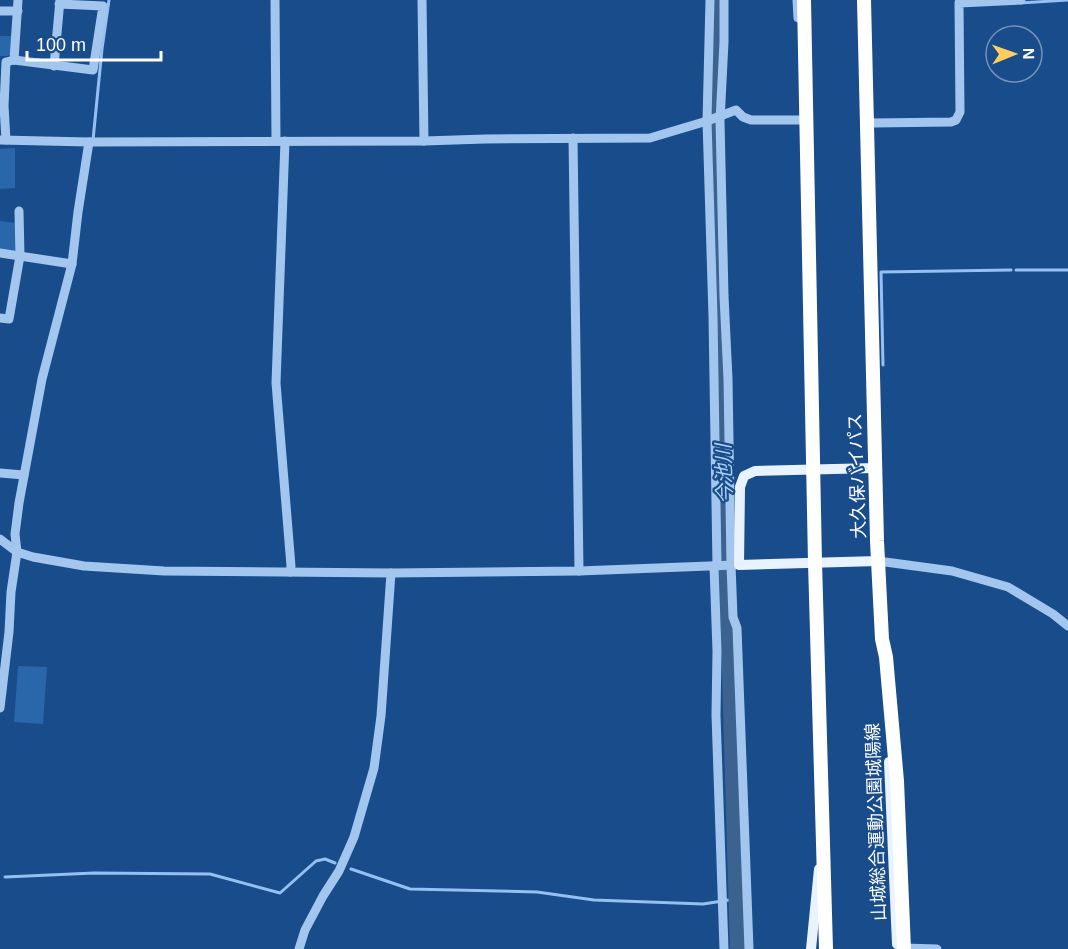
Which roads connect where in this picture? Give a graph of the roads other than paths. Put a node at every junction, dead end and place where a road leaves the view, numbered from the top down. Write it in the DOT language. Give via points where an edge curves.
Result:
graph roads {
  1 [pos="18,0"];
  2 [pos="275,0"];
  3 [pos="422,0"];
  4 [pos="710,0"];
  5 [pos="724,0"];
  6 [pos="797,0"];
  7 [pos="804,0"];
  8 [pos="864,0"];
  9 [pos="1021,0"];
  10 [pos="59,2"];
  11 [pos="0,11"];
  12 [pos="18,11"];
  13 [pos="14,60"];
  14 [pos="54,66"];
  15 [pos="720,116"];
  16 [pos="866,119"];
  17 [pos="806,120"];
  18 [pos="708,121"];
  19 [pos="573,138"];
  20 [pos="3,140"];
  21 [pos="281,141"];
  22 [pos="424,141"];
  23 [pos="89,142"];
  24 [pos="19,211"];
  25 [pos="0,253"];
  26 [pos="20,256"];
  27 [pos="72,264"];
  28 [pos="0,318"];
  29 [pos="875,468"];
  30 [pos="813,469"];
  31 [pos="0,473"];
  32 [pos="24,475"];
  33 [pos="0,539"];
  34 [pos="17,552"];
  35 [pos="878,561"];
  36 [pos="815,562"];
  37 [pos="735,565"];
  38 [pos="716,566"];
  39 [pos="579,571"];
  40 [pos="290,572"];
  41 [pos="392,573"];
  42 [pos="0,591"];
  43 [pos="11,592"];
  44 [pos="1068,626"];
  45 [pos="4,632"];
  46 [pos="888,693"];
  47 [pos="0,708"];
  48 [pos="823,831"];
  49 [pos="299,949"];
  50 [pos="724,949"];
  51 [pos="749,949"];
  52 [pos="811,949"];
  53 [pos="826,949"];
  54 [pos="897,949"];
  55 [pos="904,949"];
  56 [pos="937,949"];
  1 -- 12 [label="street"];
  2 -- 21 [label="street"];
  3 -- 22 [label="street"];
  4 -- 18 [label="street"];
  5 -- 15 [label="street"];
  6 -- 17 [label="street"];
  7 -- 17 [label="highway"];
  8 -- 16 [label="highway, 大久保バイパス"];
  9 -- 16 [label="street" via="959,3 960,112 956,120 874,123"];
  10 -- 14 [label="street"];
  10 -- 14 [label="street" via="103,6 93,70"];
  11 -- 12 [label="street"];
  12 -- 13 [label="street"];
  13 -- 14 [label="street"];
  13 -- 20 [label="street" via="6,62"];
  15 -- 17 [label="street" via="736,110 751,120"];
  15 -- 18 [label="street"];
  15 -- 37 [label="street" via="728,462"];
  16 -- 29 [label="highway, 大久保バイパス"];
  17 -- 30 [label="highway"];
  18 -- 19 [label="street" via="650,138"];
  18 -- 38 [label="street"];
  19 -- 22 [label="street"];
  19 -- 39 [label="street"];
  20 -- 23 [label="street"];
  21 -- 22 [label="street"];
  21 -- 23 [label="street"];
  21 -- 40 [label="street" via="276,383"];
  23 -- 27 [label="street"];
  24 -- 26 [label="street"];
  25 -- 26 [label="street"];
  26 -- 27 [label="street"];
  26 -- 28 [label="street" via="9,319"];
  27 -- 32 [label="street" via="42,379"];
  29 -- 30 [label="main road"];
  29 -- 35 [label="highway, 大久保バイパス"];
  30 -- 36 [label="highway"];
  30 -- 37 [label="main road" via="755,471 744,476"];
  31 -- 32 [label="street"];
  32 -- 34 [label="street" via="15,534"];
  33 -- 34 [label="street"];
  34 -- 40 [label="street" via="117,569"];
  34 -- 43 [label="street"];
  35 -- 36 [label="main road"];
  35 -- 44 [label="street" via="952,572 1008,587"];
  35 -- 46 [label="highway, 大久保バイパス"];
  36 -- 37 [label="main road"];
  36 -- 48 [label="highway"];
  37 -- 38 [label="street"];
  37 -- 51 [label="street" via="733,617 737,628"];
  38 -- 39 [label="street"];
  38 -- 50 [label="street" via="716,715"];
  39 -- 41 [label="street"];
  40 -- 41 [label="street"];
  41 -- 49 [label="street" via="374,768 354,837"];
  42 -- 43 [label="street"];
  43 -- 45 [label="street"];
  45 -- 47 [label="street"];
  46 -- 54 [label="main road, 山城総合運動公園城陽線"];
  46 -- 55 [label="highway, 大久保バイパス" via="897,781"];
  48 -- 52 [label="main road"];
  48 -- 53 [label="highway"];
  55 -- 56 [label="street"];
}
